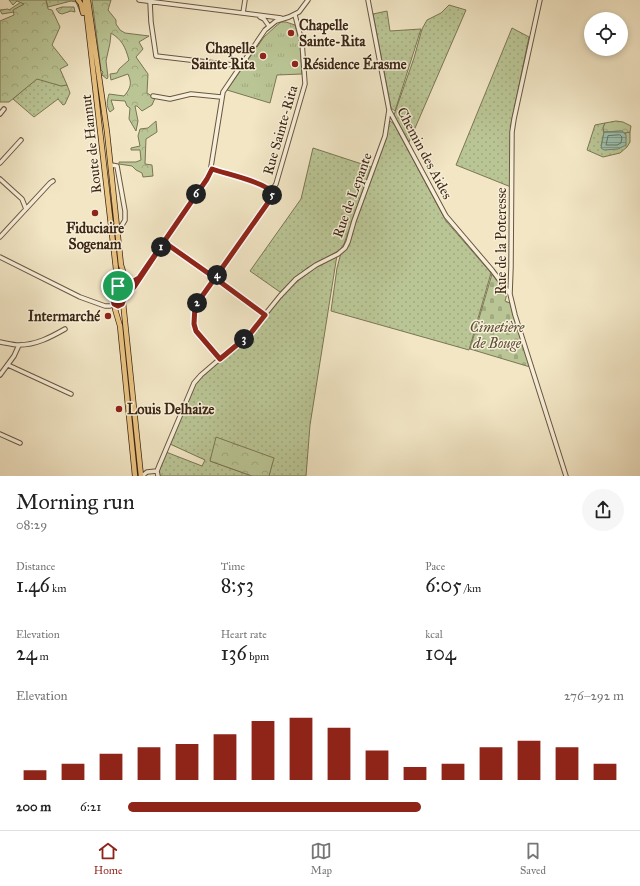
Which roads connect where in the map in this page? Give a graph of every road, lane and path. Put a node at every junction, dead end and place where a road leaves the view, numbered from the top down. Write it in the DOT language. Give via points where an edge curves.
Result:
graph roads {
  1 [pos="89,0"];
  2 [pos="139,0"];
  3 [pos="245,0"];
  4 [pos="308,0"];
  5 [pos="368,0"];
  6 [pos="540,0"];
  7 [pos="81,1"];
  8 [pos="150,2"];
  9 [pos="245,14"];
  10 [pos="295,14"];
  11 [pos="283,18"];
  12 [pos="269,26"];
  13 [pos="241,66"];
  14 [pos="153,96"];
  15 [pos="221,97"];
  16 [pos="4,109"];
  17 [pos="389,110"];
  18 [pos="0,114"];
  19 [pos="21,140"];
  20 [pos="0,163"];
  21 [pos="111,165"];
  22 [pos="212,169"];
  23 [pos="0,179"];
  24 [pos="53,181"];
  25 [pos="270,189"];
  26 [pos="26,209"];
  27 [pos="118,232"];
  28 [pos="0,238"];
  29 [pos="164,242"];
  30 [pos="0,257"];
  31 [pos="215,278"];
  32 [pos="138,279"];
  33 [pos="118,286"];
  34 [pos="128,288"];
  35 [pos="510,294"];
  36 [pos="114,298"];
  37 [pos="124,300"];
  38 [pos="114,304"];
  39 [pos="265,315"];
  40 [pos="65,329"];
  41 [pos="0,342"];
  42 [pos="19,345"];
  43 [pos="220,359"];
  44 [pos="8,365"];
  45 [pos="0,375"];
  46 [pos="71,394"];
  47 [pos="0,434"];
  48 [pos="20,443"];
  49 [pos="158,474"];
  50 [pos="134,476"];
  51 [pos="142,476"];
  52 [pos="566,476"];
  1 -- 21 [label="main road, Route de Hannut"];
  2 -- 8 [label="street"];
  3 -- 9 [label="street"];
  4 -- 10 [label="street"];
  5 -- 17 [label="street, Chemin des Aides"];
  6 -- 35 [label="street, Rue de la Poteresse" via="512,132"];
  7 -- 33 [label="main road, Route de Hannut" via="86,33 89,35"];
  8 -- 9 [label="street"];
  8 -- 13 [label="street" via="156,56"];
  9 -- 11 [label="street"];
  9 -- 12 [label="street" via="261,17"];
  10 -- 11 [label="street"];
  10 -- 25 [label="street, Rue Sainte-Rita" via="302,42 305,84 276,184"];
  11 -- 12 [label="street"];
  12 -- 13 [label="street"];
  13 -- 15 [label="street"];
  14 -- 15 [label="street" via="170,99 191,94"];
  15 -- 22 [label="street"];
  16 -- 18 [label="street"];
  17 -- 35 [label="street, Chemin des Aides" via="446,216"];
  17 -- 39 [label="street, Rue de Lepante" via="385,136 348,242 341,252 296,279"];
  19 -- 20 [label="street"];
  21 -- 27 [label="main road, Route de Hannut"];
  21 -- 27 [label="street, Route de Hannut" via="117,166 125,211 125,220"];
  22 -- 25 [label="street"];
  22 -- 29 [label="street"];
  23 -- 26 [label="street" via="22,199"];
  24 -- 26 [label="street"];
  25 -- 31 [label="street, Rue Sainte-Rita" via="272,197"];
  26 -- 28 [label="street"];
  27 -- 34 [label="main road, Route de Hannut" via="121,265"];
  29 -- 31 [label="street"];
  29 -- 32 [label="street"];
  30 -- 38 [label="street" via="80,297 105,306"];
  31 -- 39 [label="street"];
  31 -- 43 [label="street, Rue Sainte-Rita" via="195,306 194,324 196,331"];
  32 -- 34 [label="street"];
  32 -- 34 [label="street"];
  33 -- 34 [label="main road" via="122,282"];
  33 -- 34 [label="main road" via="121,292"];
  33 -- 36 [label="main road, Route de Hannut"];
  34 -- 37 [label="main road, Route de Hannut"];
  35 -- 52 [label="street, Rue de la Poteresse"];
  36 -- 37 [label="main road" via="119,296"];
  36 -- 38 [label="main road, Route de Hannut"];
  37 -- 38 [label="main road" via="118,306"];
  37 -- 51 [label="main road, Route de Hannut"];
  38 -- 50 [label="main road, Route de Hannut" via="120,326"];
  39 -- 43 [label="street, Rue de Lepante" via="250,334"];
  40 -- 42 [label="street" via="41,341"];
  41 -- 42 [label="street"];
  42 -- 44 [label="street"];
  43 -- 49 [label="street, Rue de Lepante" via="194,383"];
  44 -- 45 [label="street"];
  44 -- 46 [label="street"];
  47 -- 48 [label="street"];
  49 -- 51 [label="street" via="148,472"];
}
